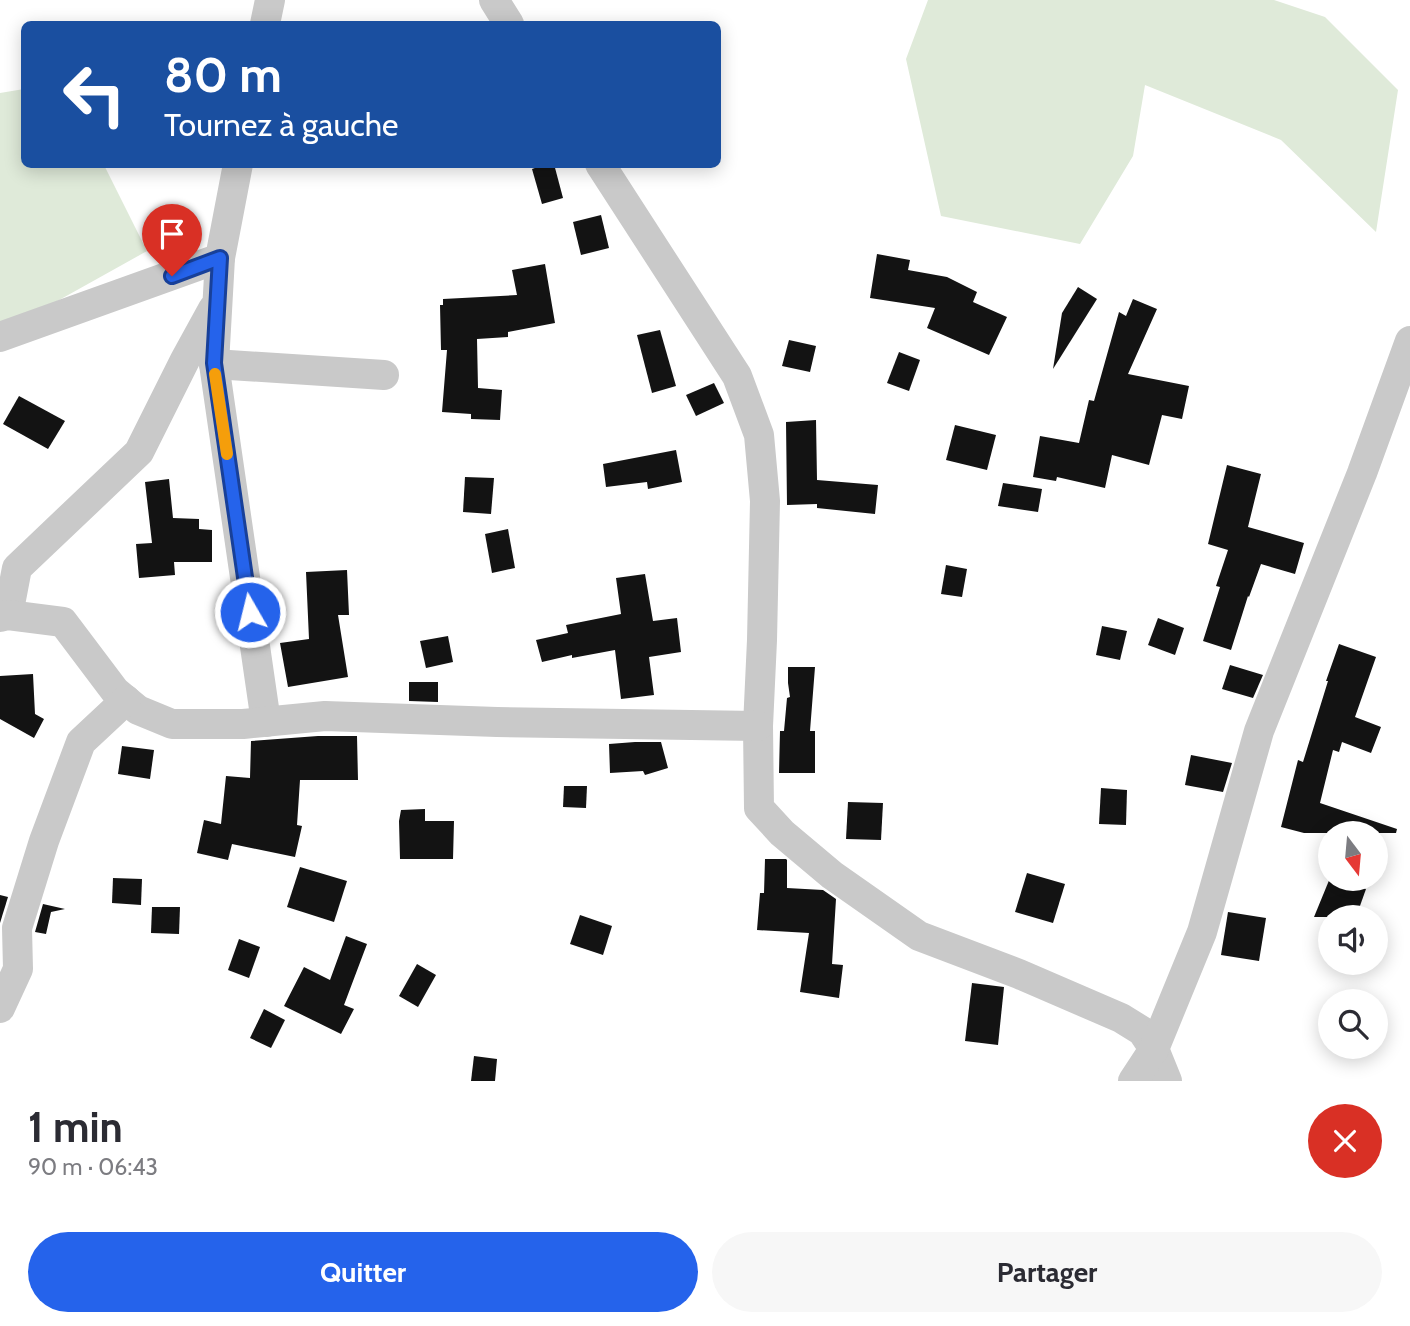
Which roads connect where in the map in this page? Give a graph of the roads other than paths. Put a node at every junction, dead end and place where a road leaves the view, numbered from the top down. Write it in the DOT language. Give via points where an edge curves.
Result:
graph roads {
  1 [pos="270,0"];
  2 [pos="494,0"];
  3 [pos="266,21"];
  4 [pos="507,21"];
  5 [pos="238,168"];
  6 [pos="603,168"];
  7 [pos="220,258"];
  8 [pos="218,301"];
  9 [pos="0,337"];
  10 [pos="1410,341"];
  11 [pos="214,363"];
  12 [pos="384,375"];
  13 [pos="4,616"];
  14 [pos="125,700"];
  15 [pos="266,722"];
  16 [pos="758,726"];
  17 [pos="0,1008"];
  18 [pos="1154,1049"];
  19 [pos="1133,1081"];
  20 [pos="1167,1081"];
  1 -- 3 [label="street"];
  2 -- 4 [label="street"];
  5 -- 7 [label="street"];
  6 -- 16 [label="street" via="737,376 759,435 765,500"];
  7 -- 8 [label="street"];
  7 -- 9 [label="street"];
  8 -- 11 [label="street"];
  8 -- 13 [label="street" via="139,452 17,568"];
  10 -- 18 [label="street" via="1259,731 1202,932"];
  11 -- 12 [label="street"];
  11 -- 15 [label="street"];
  13 -- 14 [label="street" via="63,622"];
  14 -- 15 [label="street" via="172,724"];
  14 -- 17 [label="street" via="81,742 17,928 18,969"];
  15 -- 16 [label="street" via="325,716"];
  16 -- 18 [label="street" via="759,808 832,875 919,936 1121,1018 1143,1031"];
  18 -- 19 [label="street"];
  18 -- 20 [label="street"];
}
